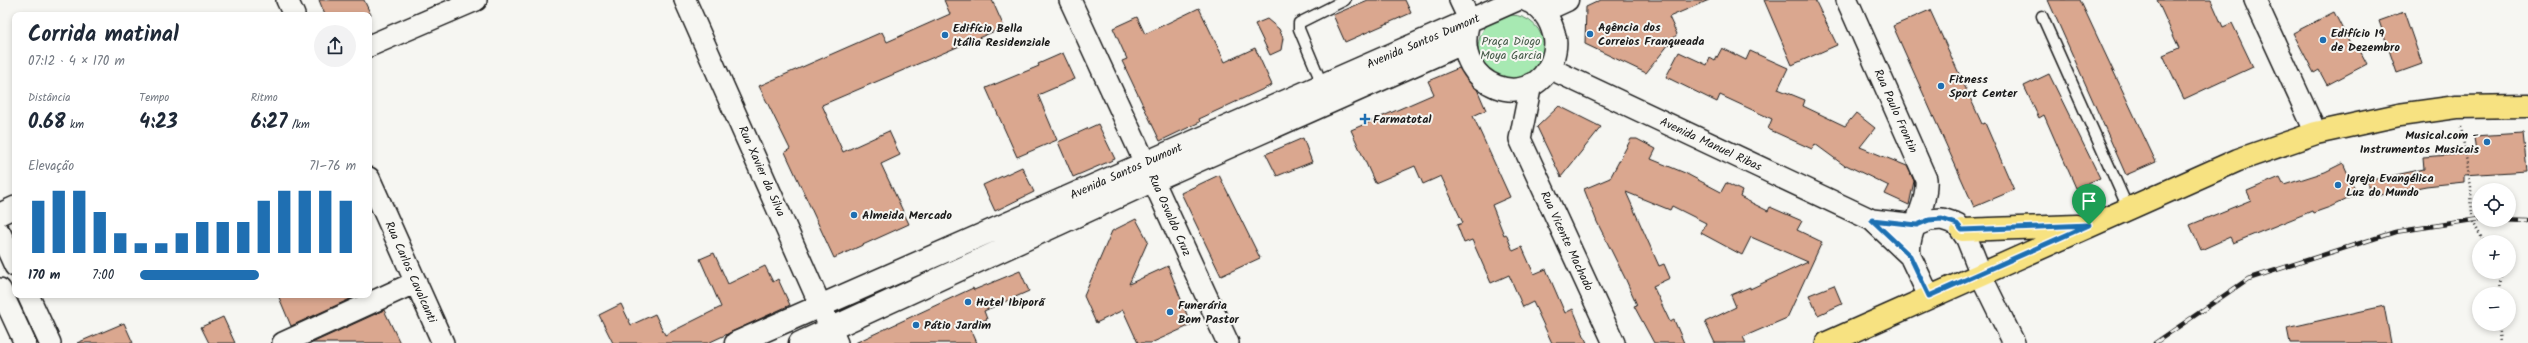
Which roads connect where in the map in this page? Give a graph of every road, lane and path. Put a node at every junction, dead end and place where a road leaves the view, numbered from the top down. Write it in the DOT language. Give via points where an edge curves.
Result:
graph roads {
  1 [pos="287,0"];
  2 [pos="476,0"];
  3 [pos="685,0"];
  4 [pos="1070,0"];
  5 [pos="1345,0"];
  6 [pos="1460,0"];
  7 [pos="1516,0"];
  8 [pos="1567,0"];
  9 [pos="1846,0"];
  10 [pos="2256,0"];
  11 [pos="1534,6"];
  12 [pos="293,12"];
  13 [pos="2042,16"];
  14 [pos="1467,32"];
  15 [pos="372,45"];
  16 [pos="1549,68"];
  17 [pos="1322,84"];
  18 [pos="1531,84"];
  19 [pos="2528,106"];
  20 [pos="2458,107"];
  21 [pos="2316,133"];
  22 [pos="1150,172"];
  23 [pos="372,185"];
  24 [pos="12,208"];
  25 [pos="2128,208"];
  26 [pos="0,214"];
  27 [pos="1872,220"];
  28 [pos="1917,225"];
  29 [pos="2089,225"];
  30 [pos="1962,230"];
  31 [pos="0,233"];
  32 [pos="2480,235"];
  33 [pos="958,244"];
  34 [pos="1910,256"];
  35 [pos="12,259"];
  36 [pos="968,266"];
  37 [pos="1981,274"];
  38 [pos="416,282"];
  39 [pos="0,289"];
  40 [pos="1929,296"];
  41 [pos="29,298"];
  42 [pos="822,304"];
  43 [pos="2499,331"];
  44 [pos="834,335"];
  45 [pos="46,341"];
  46 [pos="24,343"];
  47 [pos="283,343"];
  48 [pos="443,343"];
  49 [pos="736,343"];
  50 [pos="800,343"];
  51 [pos="1228,343"];
  52 [pos="1614,343"];
  53 [pos="1827,343"];
  54 [pos="2014,343"];
  55 [pos="2500,343"];
  1 -- 12 [label="street"];
  2 -- 15 [label="street"];
  3 -- 42 [label="street, Rua Xavier da Silva"];
  4 -- 22 [label="street, Rua Osvaldo Cruz"];
  5 -- 17 [label="lane" via="1299,23 1299,29"];
  6 -- 14 [label="street"];
  7 -- 14 [label="main road, Avenida Santos Dumont"];
  8 -- 11 [label="main road"];
  9 -- 28 [label="street, Rua Paulo Frontin" via="1926,179 1927,193"];
  10 -- 21 [label="street"];
  11 -- 16 [label="main road" via="1551,24 1556,38 1555,54"];
  13 -- 25 [label="lane"];
  14 -- 17 [label="main road, Avenida Santos Dumont"];
  14 -- 18 [label="main road" via="1466,56 1472,69 1482,80 1495,87 1507,89"];
  14 -- 22 [label="main road, Avenida Santos Dumont"];
  16 -- 18 [label="main road"];
  16 -- 27 [label="street, Avenida Manuel Ribas"];
  17 -- 22 [label="main road, Avenida Santos Dumont"];
  18 -- 52 [label="street, Rua Vicente Machado" via="1520,139"];
  19 -- 20 [label="main road"];
  20 -- 21 [label="main road" via="2399,115"];
  20 -- 32 [label="path" via="2471,187 2472,220"];
  21 -- 25 [label="main road" via="2238,160"];
  22 -- 33 [label="main road, Avenida Santos Dumont"];
  22 -- 36 [label="main road, Avenida Santos Dumont"];
  22 -- 51 [label="street, Rua Osvaldo Cruz"];
  23 -- 38 [label="street, Rua Carlos Cavalcanti"];
  24 -- 26 [label="street"];
  25 -- 29 [label="main road"];
  27 -- 28 [label="street, Avenida Manuel Ribas"];
  27 -- 34 [label="street, Avenida Manuel Ribas"];
  28 -- 30 [label="street, Avenida Manuel Ribas" via="1929,220 1942,219 1957,224"];
  28 -- 34 [label="street" via="1910,238"];
  29 -- 30 [label="main road"];
  29 -- 37 [label="main road"];
  30 -- 37 [label="street"];
  31 -- 35 [label="street"];
  33 -- 36 [label="main road"];
  33 -- 42 [label="main road, Avenida Santos Dumont"];
  34 -- 40 [label="street, Avenida Manuel Ribas"];
  36 -- 44 [label="main road, Avenida Santos Dumont"];
  37 -- 40 [label="main road"];
  37 -- 54 [label="street"];
  38 -- 47 [label="street"];
  38 -- 48 [label="street, Rua Carlos Cavalcanti"];
  39 -- 46 [label="street"];
  40 -- 53 [label="main road"];
  41 -- 45 [label="street"];
  42 -- 44 [label="street, Rua Xavier da Silva"];
  42 -- 49 [label="main road, Avenida Santos Dumont"];
  43 -- 55 [label="path"];
  44 -- 50 [label="main road, Avenida Santos Dumont"];
}
